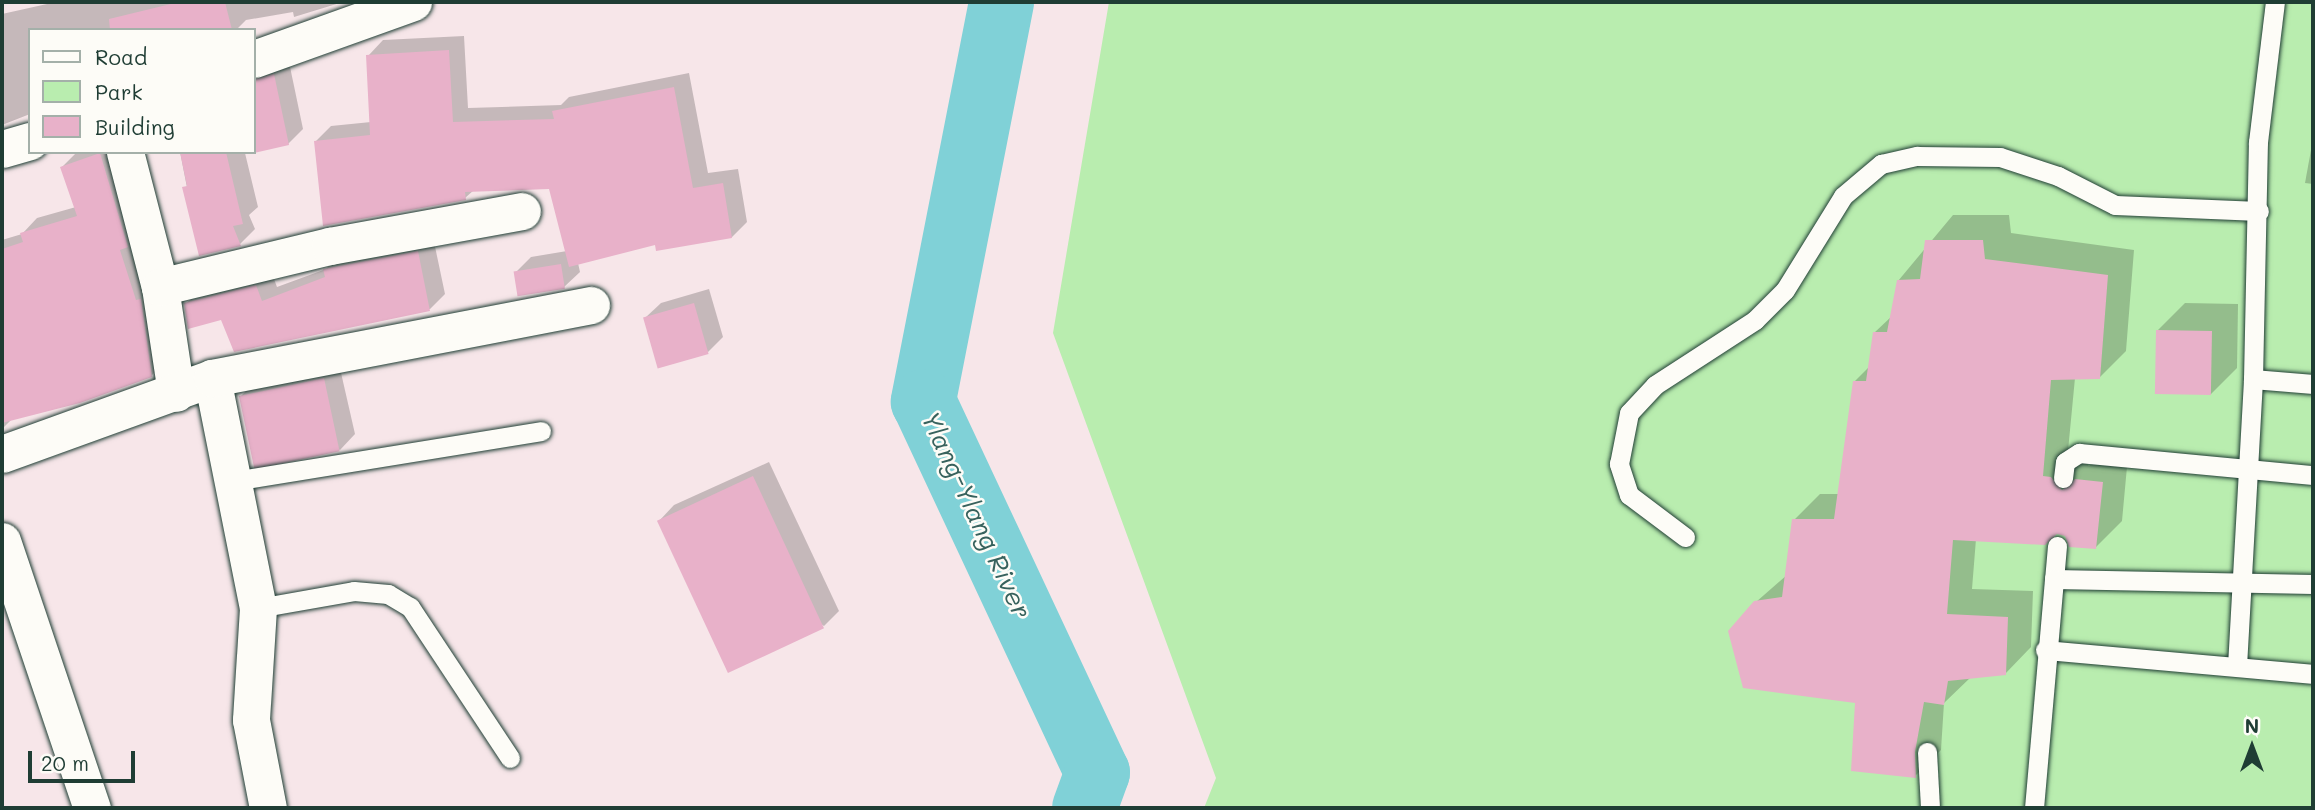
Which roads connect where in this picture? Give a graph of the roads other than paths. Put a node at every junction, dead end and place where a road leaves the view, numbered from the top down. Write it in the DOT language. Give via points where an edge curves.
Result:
graph roads {
  1 [pos="413,2"];
  2 [pos="2275,2"];
  3 [pos="256,58"];
  4 [pos="28,142"];
  5 [pos="2,149"];
  6 [pos="126,154"];
  7 [pos="522,211"];
  8 [pos="2259,211"];
  9 [pos="160,287"];
  10 [pos="591,305"];
  11 [pos="212,378"];
  12 [pos="2253,379"];
  13 [pos="2313,384"];
  14 [pos="176,393"];
  15 [pos="541,431"];
  16 [pos="2,454"];
  17 [pos="2247,468"];
  18 [pos="2313,475"];
  19 [pos="2063,478"];
  20 [pos="233,481"];
  21 [pos="1685,537"];
  22 [pos="2,541"];
  23 [pos="2057,546"];
  24 [pos="2054,579"];
  25 [pos="2313,584"];
  26 [pos="2240,586"];
  27 [pos="258,608"];
  28 [pos="2045,650"];
  29 [pos="2237,666"];
  30 [pos="2313,674"];
  31 [pos="1927,752"];
  32 [pos="509,758"];
  33 [pos="92,808"];
  34 [pos="268,808"];
  35 [pos="1930,808"];
  36 [pos="2034,808"];
  1 -- 3 [label="street"];
  2 -- 8 [label="lane" via="2258,142"];
  4 -- 5 [label="street"];
  6 -- 9 [label="street"];
  7 -- 9 [label="street" via="330,246"];
  8 -- 12 [label="lane"];
  8 -- 21 [label="lane" via="2115,205 2058,176 2000,157 1917,156 1881,164 1843,196 1785,290 1763,312 1655,385 1629,413 1619,464 1629,495"];
  9 -- 14 [label="street"];
  10 -- 11 [label="street"];
  11 -- 14 [label="street"];
  11 -- 20 [label="street"];
  12 -- 13 [label="lane"];
  12 -- 17 [label="lane"];
  14 -- 16 [label="street"];
  15 -- 20 [label="lane"];
  17 -- 18 [label="lane"];
  17 -- 19 [label="lane" via="2079,453 2065,462"];
  17 -- 26 [label="lane"];
  20 -- 27 [label="street"];
  22 -- 33 [label="street"];
  23 -- 24 [label="lane"];
  24 -- 26 [label="lane"];
  24 -- 28 [label="lane"];
  25 -- 26 [label="lane"];
  26 -- 29 [label="lane"];
  27 -- 32 [label="lane" via="354,591 388,594 410,607"];
  27 -- 34 [label="street" via="251,720"];
  28 -- 29 [label="lane"];
  28 -- 36 [label="lane"];
  29 -- 30 [label="lane"];
  31 -- 35 [label="lane"];
}
